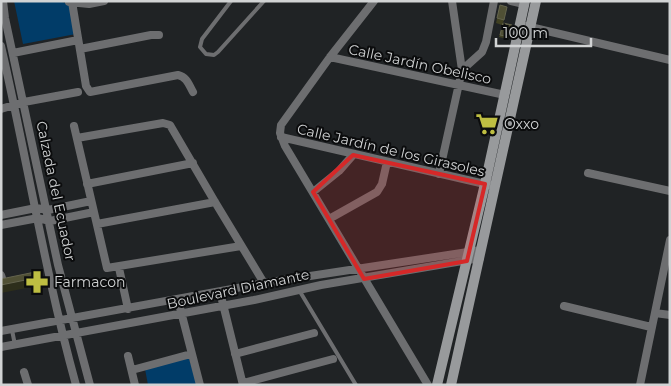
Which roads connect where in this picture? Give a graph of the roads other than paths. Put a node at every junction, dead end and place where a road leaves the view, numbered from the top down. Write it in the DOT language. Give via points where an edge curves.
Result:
graph roads {
  1 [pos="3,1"];
  2 [pos="104,1"];
  3 [pos="231,1"];
  4 [pos="264,1"];
  5 [pos="374,1"];
  6 [pos="452,1"];
  7 [pos="494,1"];
  8 [pos="511,1"];
  9 [pos="536,1"];
  10 [pos="70,2"];
  11 [pos="524,3"];
  12 [pos="525,26"];
  13 [pos="159,35"];
  14 [pos="73,41"];
  15 [pos="10,44"];
  16 [pos="1,46"];
  17 [pos="80,49"];
  18 [pos="12,54"];
  19 [pos="330,58"];
  20 [pos="670,60"];
  21 [pos="462,70"];
  22 [pos="458,84"];
  23 [pos="78,92"];
  24 [pos="193,92"];
  25 [pos="505,94"];
  26 [pos="24,102"];
  27 [pos="15,106"];
  28 [pos="1,109"];
  29 [pos="74,126"];
  30 [pos="281,137"];
  31 [pos="77,138"];
  32 [pos="33,144"];
  33 [pos="24,146"];
  34 [pos="353,154"];
  35 [pos="387,162"];
  36 [pos="193,163"];
  37 [pos="588,173"];
  38 [pos="439,174"];
  39 [pos="87,184"];
  40 [pos="485,184"];
  41 [pos="496,187"];
  42 [pos="670,191"];
  43 [pos="313,192"];
  44 [pos="91,201"];
  45 [pos="215,202"];
  46 [pos="36,208"];
  47 [pos="48,210"];
  48 [pos="94,212"];
  49 [pos="1,215"];
  50 [pos="38,218"];
  51 [pos="50,220"];
  52 [pos="329,220"];
  53 [pos="96,224"];
  54 [pos="1,225"];
  55 [pos="670,240"];
  56 [pos="241,246"];
  57 [pos="480,254"];
  58 [pos="468,256"];
  59 [pos="58,265"];
  60 [pos="47,266"];
  61 [pos="119,268"];
  62 [pos="360,270"];
  63 [pos="364,278"];
  64 [pos="264,283"];
  65 [pos="299,290"];
  66 [pos="220,292"];
  67 [pos="178,300"];
  68 [pos="222,306"];
  69 [pos="564,306"];
  70 [pos="128,309"];
  71 [pos="655,313"];
  72 [pos="180,314"];
  73 [pos="670,315"];
  74 [pos="72,318"];
  75 [pos="59,320"];
  76 [pos="651,327"];
  77 [pos="12,330"];
  78 [pos="1,332"];
  79 [pos="314,333"];
  80 [pos="76,334"];
  81 [pos="63,336"];
  82 [pos="15,345"];
  83 [pos="1,347"];
  84 [pos="191,354"];
  85 [pos="235,354"];
  86 [pos="128,356"];
  87 [pos="334,359"];
  88 [pos="132,370"];
  89 [pos="24,372"];
  90 [pos="243,384"];
  91 [pos="28,385"];
  92 [pos="76,385"];
  93 [pos="90,385"];
  94 [pos="135,385"];
  95 [pos="200,385"];
  96 [pos="356,385"];
  97 [pos="428,385"];
  98 [pos="438,385"];
  99 [pos="451,385"];
  100 [pos="640,385"];
  1 -- 15 [label="street, Calzada del Ecuador"];
  2 -- 10 [label="street" via="89,4"];
  3 -- 4 [label="lane" via="202,39 200,47 206,54 218,52"];
  5 -- 19 [label="street"];
  6 -- 21 [label="street"];
  7 -- 21 [label="street" via="482,52"];
  8 -- 11 [label="street"];
  9 -- 12 [label="street"];
  10 -- 17 [label="street"];
  11 -- 12 [label="street"];
  12 -- 20 [label="street"];
  12 -- 25 [label="street"];
  12 -- 41 [label="street"];
  13 -- 17 [label="street"];
  14 -- 18 [label="street"];
  15 -- 16 [label="street"];
  15 -- 18 [label="street, Calzada del Ecuador"];
  16 -- 27 [label="street, Calzada del Ecuador"];
  17 -- 24 [label="street" via="86,86 90,92 178,75 184,78"];
  18 -- 26 [label="street, Calzada del Ecuador"];
  19 -- 22 [label="street, Calle Jardín Obelisco"];
  19 -- 30 [label="street" via="282,125"];
  21 -- 22 [label="street"];
  22 -- 25 [label="street, Calle Jardín Obelisco"];
  22 -- 38 [label="street"];
  23 -- 26 [label="street"];
  25 -- 40 [label="street"];
  26 -- 27 [label="street"];
  26 -- 32 [label="street, Calzada del Ecuador"];
  27 -- 28 [label="street"];
  27 -- 33 [label="street, Calzada del Ecuador"];
  29 -- 31 [label="street"];
  30 -- 34 [label="street, Calle Jardín de los Girasoles"];
  30 -- 43 [label="street"];
  31 -- 36 [label="street" via="166,123 174,129"];
  31 -- 39 [label="street"];
  32 -- 33 [label="street"];
  32 -- 47 [label="street, Calzada del Ecuador"];
  33 -- 46 [label="street, Calzada del Ecuador"];
  34 -- 35 [label="street, Calle Jardín de los Girasoles"];
  34 -- 43 [label="street" via="339,171"];
  35 -- 38 [label="street, Calle Jardín de los Girasoles"];
  35 -- 52 [label="street" via="377,192"];
  36 -- 39 [label="street"];
  36 -- 45 [label="street"];
  37 -- 42 [label="street"];
  38 -- 40 [label="street, Calle Jardín de los Girasoles"];
  39 -- 44 [label="street"];
  40 -- 41 [label="street, Calle Jardín de los Girasoles"];
  40 -- 58 [label="street"];
  41 -- 57 [label="street"];
  43 -- 52 [label="street"];
  44 -- 47 [label="street"];
  44 -- 48 [label="street"];
  45 -- 53 [label="street"];
  45 -- 56 [label="street"];
  46 -- 47 [label="street"];
  46 -- 49 [label="street"];
  46 -- 50 [label="street, Calzada del Ecuador"];
  47 -- 51 [label="street, Calzada del Ecuador"];
  48 -- 51 [label="street"];
  48 -- 53 [label="street"];
  50 -- 51 [label="street"];
  50 -- 54 [label="street"];
  50 -- 60 [label="street, Calzada del Ecuador"];
  51 -- 59 [label="street, Calzada del Ecuador"];
  52 -- 62 [label="street"];
  53 -- 61 [label="street" via="106,266"];
  55 -- 71 [label="street"];
  56 -- 61 [label="street"];
  56 -- 64 [label="street"];
  57 -- 58 [label="street, Boulevard Diamante"];
  57 -- 99 [label="street"];
  58 -- 62 [label="street, Boulevard Diamante"];
  58 -- 63 [label="street, Boulevard Diamante"];
  58 -- 98 [label="street"];
  59 -- 60 [label="street"];
  59 -- 74 [label="street, Calzada del Ecuador"];
  60 -- 75 [label="street, Calzada del Ecuador"];
  61 -- 70 [label="street"];
  62 -- 63 [label="street"];
  62 -- 64 [label="street, Boulevard Diamante"];
  63 -- 65 [label="street, Boulevard Diamante"];
  63 -- 97 [label="street"];
  64 -- 66 [label="street, Boulevard Diamante"];
  65 -- 68 [label="street, Boulevard Diamante"];
  65 -- 96 [label="lane"];
  66 -- 67 [label="street, Boulevard Diamante"];
  66 -- 68 [label="street"];
  67 -- 70 [label="street, Boulevard Diamante"];
  67 -- 72 [label="street"];
  68 -- 72 [label="street, Boulevard Diamante"];
  68 -- 85 [label="street"];
  69 -- 76 [label="street"];
  70 -- 74 [label="street, Boulevard Diamante"];
  71 -- 73 [label="street"];
  71 -- 76 [label="street"];
  72 -- 80 [label="street, Boulevard Diamante"];
  72 -- 84 [label="street"];
  74 -- 75 [label="street, Boulevard Diamante"];
  74 -- 80 [label="street, Calzada del Ecuador"];
  75 -- 77 [label="street, Boulevard Diamante"];
  75 -- 81 [label="street, Calzada del Ecuador"];
  76 -- 100 [label="street"];
  77 -- 78 [label="street, Boulevard Diamante"];
  77 -- 82 [label="lane"];
  79 -- 85 [label="street"];
  80 -- 81 [label="street, Boulevard Diamante"];
  80 -- 93 [label="street, Calzada del Ecuador"];
  81 -- 82 [label="street, Boulevard Diamante"];
  81 -- 92 [label="street, Calzada del Ecuador"];
  82 -- 83 [label="street, Boulevard Diamante"];
  84 -- 88 [label="street"];
  84 -- 95 [label="street"];
  85 -- 90 [label="street"];
  86 -- 88 [label="street"];
  87 -- 90 [label="street"];
  88 -- 94 [label="street"];
  89 -- 91 [label="street"];
}
